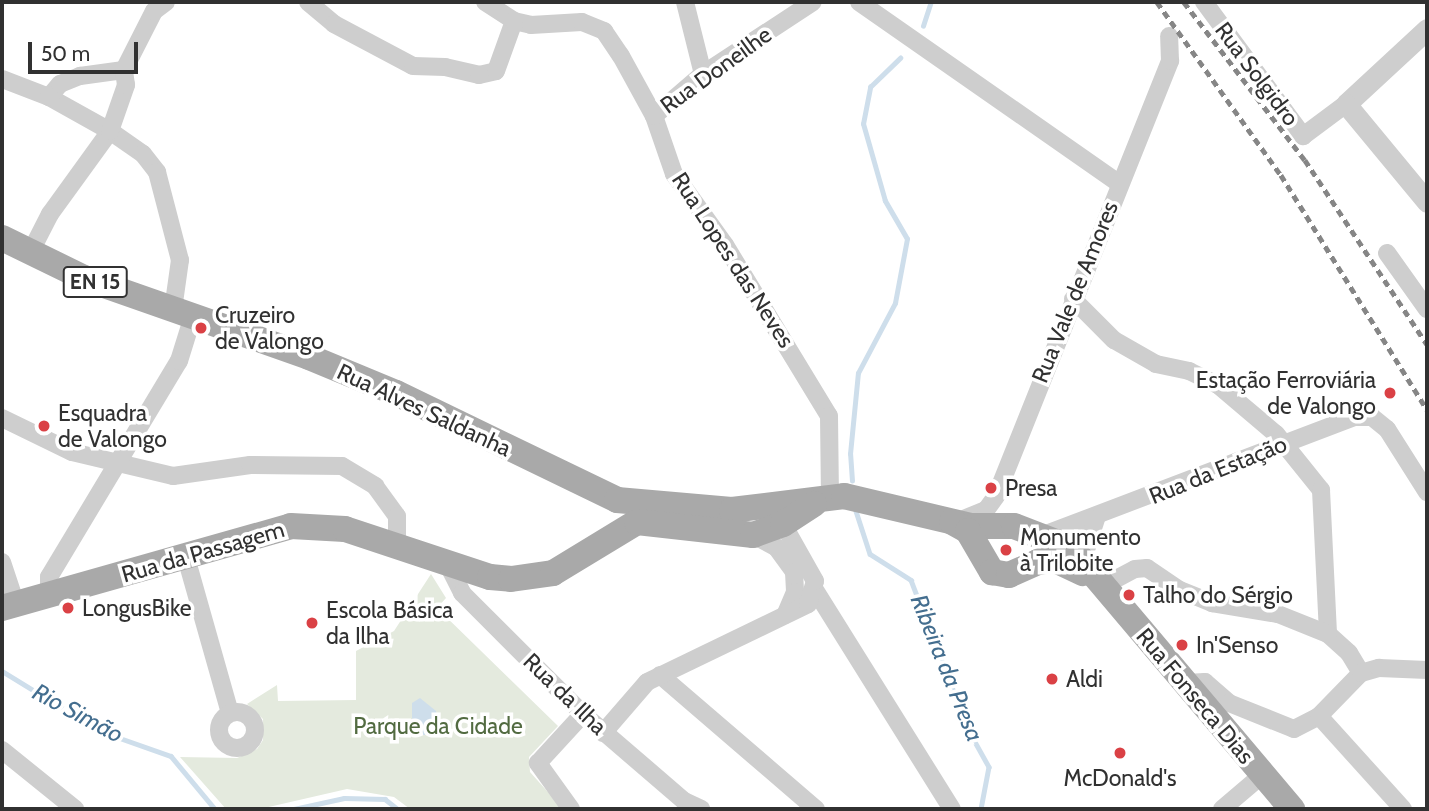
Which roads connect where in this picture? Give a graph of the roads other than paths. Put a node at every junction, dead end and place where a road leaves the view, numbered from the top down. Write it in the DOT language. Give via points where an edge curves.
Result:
graph roads {
  1 [pos="166,2"];
  2 [pos="308,2"];
  3 [pos="485,2"];
  4 [pos="685,2"];
  5 [pos="813,2"];
  6 [pos="859,2"];
  7 [pos="1204,2"];
  8 [pos="514,21"];
  9 [pos="1427,29"];
  10 [pos="1169,36"];
  11 [pos="124,70"];
  12 [pos="703,74"];
  13 [pos="2,79"];
  14 [pos="49,97"];
  15 [pos="1346,104"];
  16 [pos="654,116"];
  17 [pos="110,131"];
  18 [pos="1118,183"];
  19 [pos="1427,202"];
  20 [pos="2,237"];
  21 [pos="30,253"];
  22 [pos="1387,253"];
  23 [pos="1073,299"];
  24 [pos="1427,309"];
  25 [pos="183,313"];
  26 [pos="2,418"];
  27 [pos="1281,445"];
  28 [pos="115,466"];
  29 [pos="1427,492"];
  30 [pos="830,497"];
  31 [pos="640,510"];
  32 [pos="732,510"];
  33 [pos="951,522"];
  34 [pos="783,524"];
  35 [pos="1007,532"];
  36 [pos="753,535"];
  37 [pos="397,544"];
  38 [pos="185,554"];
  39 [pos="1087,559"];
  40 [pos="2,562"];
  41 [pos="447,563"];
  42 [pos="815,590"];
  43 [pos="49,596"];
  44 [pos="9,606"];
  45 [pos="785,615"];
  46 [pos="1328,635"];
  47 [pos="1427,670"];
  48 [pos="1361,673"];
  49 [pos="660,675"];
  50 [pos="1185,683"];
  51 [pos="230,713"];
  52 [pos="583,714"];
  53 [pos="1319,716"];
  54 [pos="603,733"];
  55 [pos="2,750"];
  56 [pos="1262,775"];
  57 [pos="1242,803"];
  58 [pos="1281,805"];
  59 [pos="75,809"];
  60 [pos="571,809"];
  61 [pos="701,809"];
  62 [pos="816,809"];
  63 [pos="952,809"];
  64 [pos="1222,809"];
  65 [pos="1403,809"];
  1 -- 11 [label="street" via="154,11"];
  2 -- 8 [label="street" via="334,23 413,66 479,75 496,71"];
  3 -- 8 [label="street, Rua Lopes das Neves"];
  4 -- 12 [label="street"];
  5 -- 12 [label="street, Rua Doneilhe"];
  6 -- 18 [label="street"];
  7 -- 15 [label="street, Rua Solgidro" via="1303,136"];
  8 -- 16 [label="street, Rua Lopes das Neves" via="531,25 582,22 604,31"];
  9 -- 15 [label="street"];
  10 -- 18 [label="street, Rua Vale de Amores" via="1170,61"];
  11 -- 14 [label="street" via="80,76 60,84"];
  11 -- 17 [label="street" via="126,85"];
  12 -- 16 [label="street, Rua Doneilhe"];
  13 -- 14 [label="street"];
  14 -- 17 [label="street"];
  15 -- 19 [label="street"];
  16 -- 30 [label="street, Rua Lopes das Neves" via="674,174 732,256 829,416"];
  17 -- 21 [label="street" via="50,214"];
  17 -- 25 [label="street" via="143,154 157,172 180,260"];
  18 -- 23 [label="street, Rua Vale de Amores"];
  20 -- 21 [label="main road, EN 15"];
  21 -- 25 [label="main road, EN 15"];
  22 -- 24 [label="street"];
  23 -- 27 [label="street" via="1114,340 1156,363 1189,371 1217,385 1276,434"];
  23 -- 35 [label="street, Rua Vale de Amores"];
  25 -- 28 [label="street" via="179,361"];
  25 -- 31 [label="main road, Rua Alves Saldanha" via="396,393 571,482"];
  26 -- 28 [label="street"];
  27 -- 29 [label="street, Rua da Estação" via="1354,417 1372,417 1387,429"];
  27 -- 39 [label="street, Rua da Estação" via="1096,519"];
  27 -- 46 [label="street" via="1321,491"];
  28 -- 37 [label="street" via="173,477 250,465 342,466 375,486 397,516"];
  28 -- 43 [label="street" via="49,577"];
  30 -- 32 [label="main road"];
  30 -- 33 [label="main road" via="856,498"];
  30 -- 34 [label="main road"];
  31 -- 32 [label="main road"];
  31 -- 36 [label="main road"];
  31 -- 41 [label="main road, Rua da Passagem" via="542,575 490,577"];
  32 -- 34 [label="main road" via="768,515"];
  33 -- 35 [label="main road" via="968,531"];
  33 -- 35 [label="street" via="976,517"];
  34 -- 36 [label="main road"];
  34 -- 42 [label="street" via="811,572"];
  35 -- 39 [label="street, Rua da Estação"];
  35 -- 39 [label="main road, Rua Fonseca Dias" via="1064,562"];
  36 -- 45 [label="street" via="776,547 794,572 795,592"];
  37 -- 38 [label="main road, Rua da Passagem" via="317,525 251,534"];
  37 -- 41 [label="main road, Rua da Passagem"];
  38 -- 43 [label="main road, Rua da Passagem"];
  38 -- 51 [label="street"];
  39 -- 46 [label="street" via="1147,568 1212,603 1279,614"];
  39 -- 50 [label="main road, Rua Fonseca Dias"];
  40 -- 44 [label="street"];
  41 -- 52 [label="street, Rua da Ilha" via="462,593"];
  42 -- 45 [label="street" via="808,604"];
  42 -- 63 [label="street"];
  43 -- 44 [label="main road, Rua da Passagem"];
  45 -- 49 [label="street"];
  46 -- 48 [label="street" via="1349,653"];
  47 -- 48 [label="street" via="1379,668"];
  48 -- 53 [label="street"];
  49 -- 54 [label="street" via="648,682"];
  49 -- 62 [label="street"];
  50 -- 53 [label="street" via="1205,682 1230,703 1279,726 1294,729"];
  50 -- 56 [label="main road, Rua Fonseca Dias"];
  52 -- 54 [label="street, Rua da Ilha"];
  52 -- 60 [label="street" via="538,763"];
  53 -- 65 [label="street"];
  54 -- 61 [label="street, Rua da Ilha" via="684,801"];
  55 -- 59 [label="street"];
  56 -- 57 [label="street"];
  56 -- 58 [label="main road, Rua Fonseca Dias"];
  57 -- 64 [label="street"];
}
